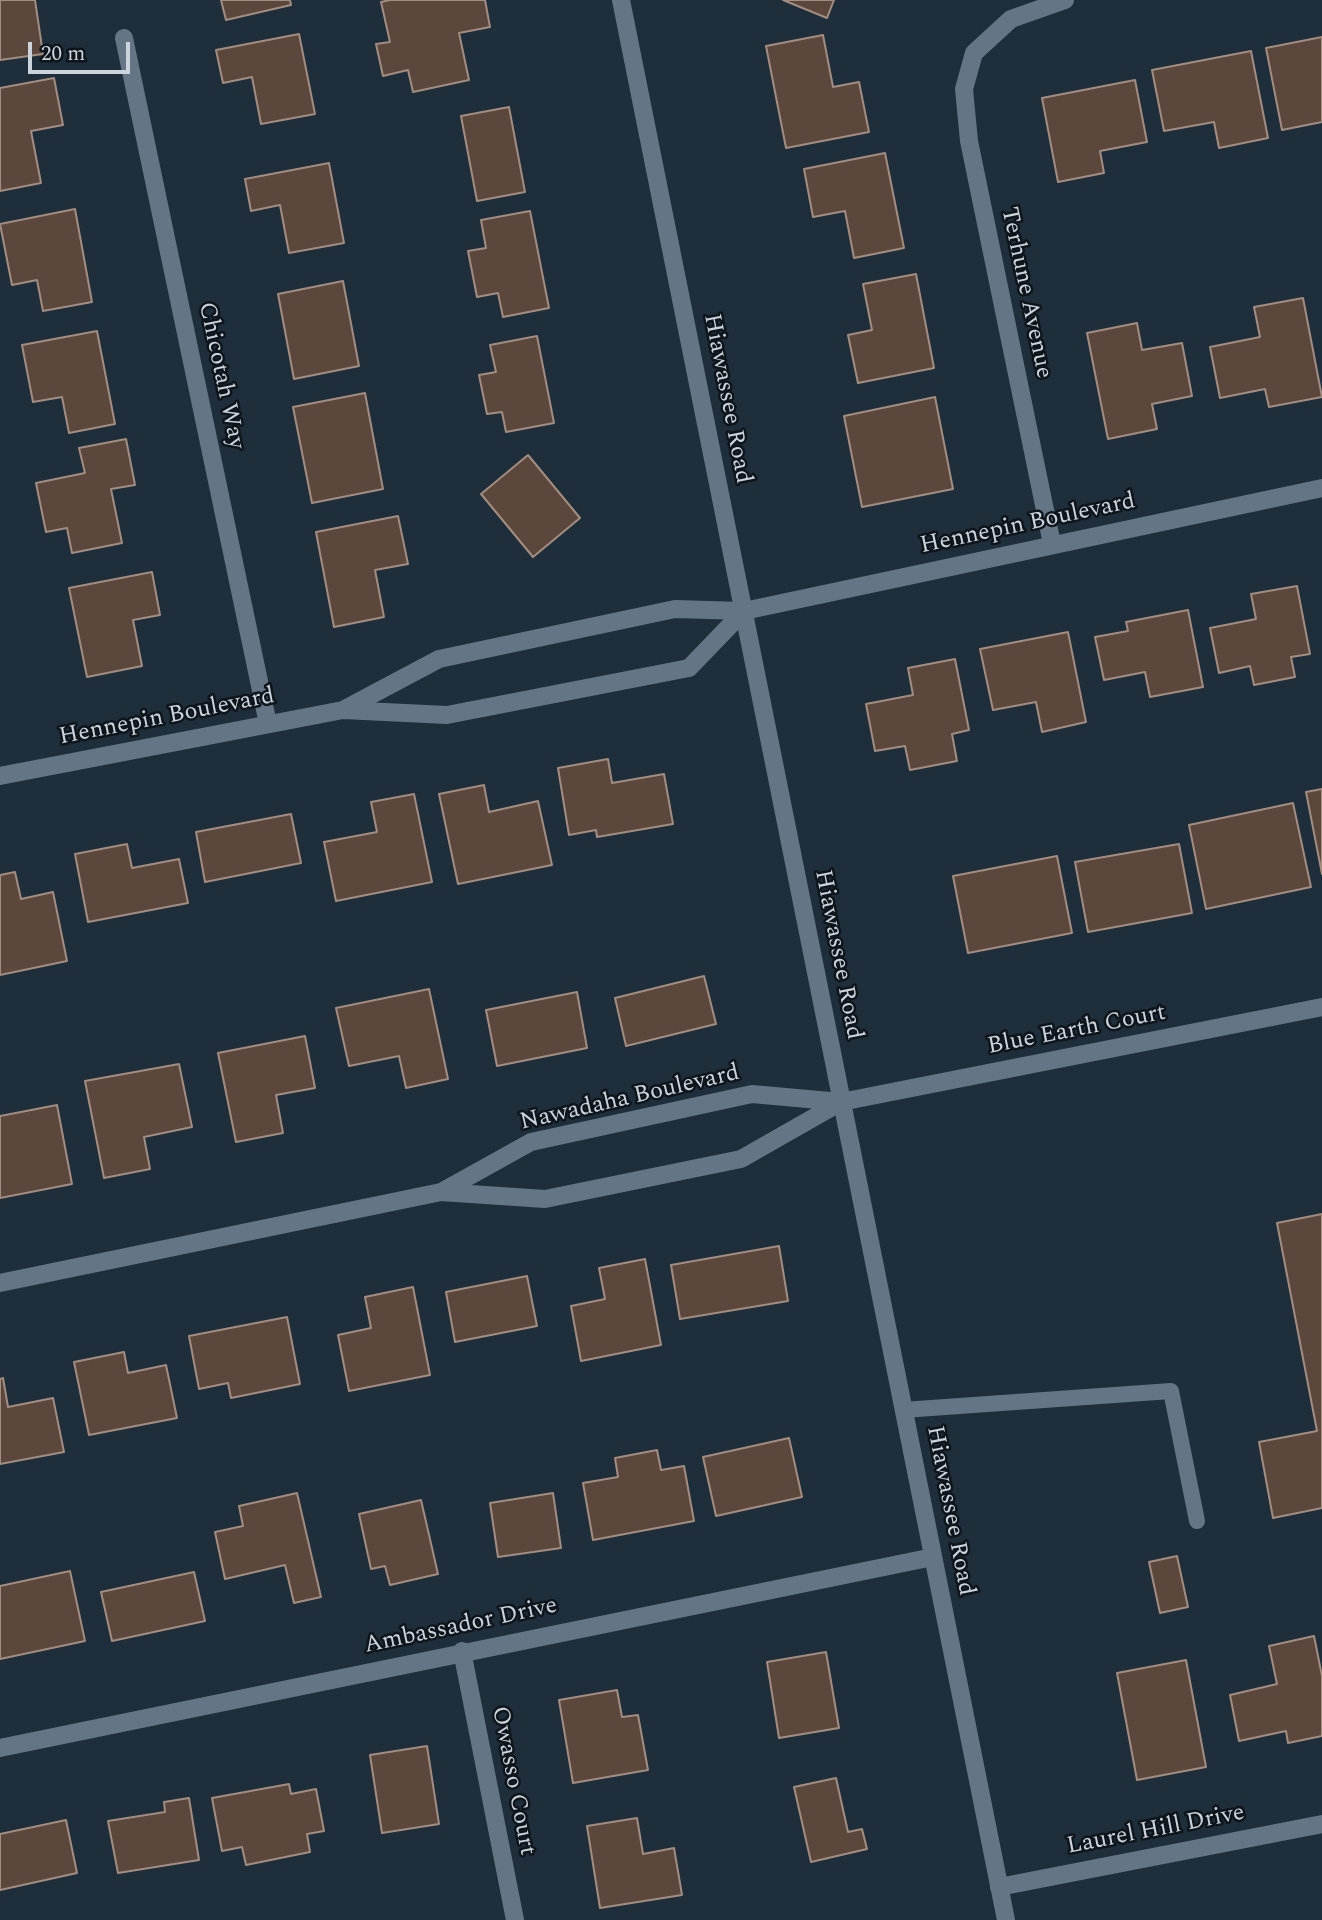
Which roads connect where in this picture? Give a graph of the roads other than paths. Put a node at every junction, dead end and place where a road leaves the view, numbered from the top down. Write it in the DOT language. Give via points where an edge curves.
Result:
graph roads {
  1 [pos="621,0"];
  2 [pos="1065,0"];
  3 [pos="124,38"];
  4 [pos="1322,488"];
  5 [pos="1052,544"];
  6 [pos="744,611"];
  7 [pos="343,710"];
  8 [pos="268,723"];
  9 [pos="0,776"];
  10 [pos="1322,1007"];
  11 [pos="841,1102"];
  12 [pos="441,1192"];
  13 [pos="0,1283"];
  14 [pos="903,1410"];
  15 [pos="1196,1521"];
  16 [pos="933,1557"];
  17 [pos="462,1651"];
  18 [pos="0,1748"];
  19 [pos="1322,1824"];
  20 [pos="999,1887"];
  21 [pos="515,1920"];
  22 [pos="1006,1920"];
  1 -- 6 [label="street, Hiawassee Road"];
  2 -- 5 [label="street, Terhune Avenue" via="1011,19 974,53 964,89 969,141"];
  3 -- 8 [label="street, Chicotah Way"];
  4 -- 5 [label="street, Hennepin Boulevard"];
  5 -- 6 [label="street, Hennepin Boulevard"];
  6 -- 7 [label="street, Hennepin Boulevard" via="675,609 439,659"];
  6 -- 7 [label="street, Hennepin Boulevard" via="688,668 447,715"];
  6 -- 11 [label="street, Hiawassee Road"];
  7 -- 8 [label="street, Hennepin Boulevard"];
  8 -- 9 [label="street, Hennepin Boulevard"];
  10 -- 11 [label="street, Blue Earth Court"];
  11 -- 12 [label="street, Nawadaha Boulevard" via="752,1094 531,1142"];
  11 -- 12 [label="street, Nawadaha Boulevard" via="741,1159 545,1199"];
  11 -- 14 [label="street, Hiawassee Road"];
  12 -- 13 [label="street, Nawadaha Boulevard"];
  14 -- 15 [label="lane" via="1171,1391"];
  14 -- 16 [label="street, Hiawassee Road"];
  16 -- 17 [label="street, Ambassador Drive"];
  16 -- 20 [label="street, Hiawassee Road"];
  17 -- 18 [label="street, Ambassador Drive"];
  17 -- 21 [label="street, Owasso Court"];
  19 -- 20 [label="street, Laurel Hill Drive"];
  20 -- 22 [label="street, Hiawassee Road"];
}
